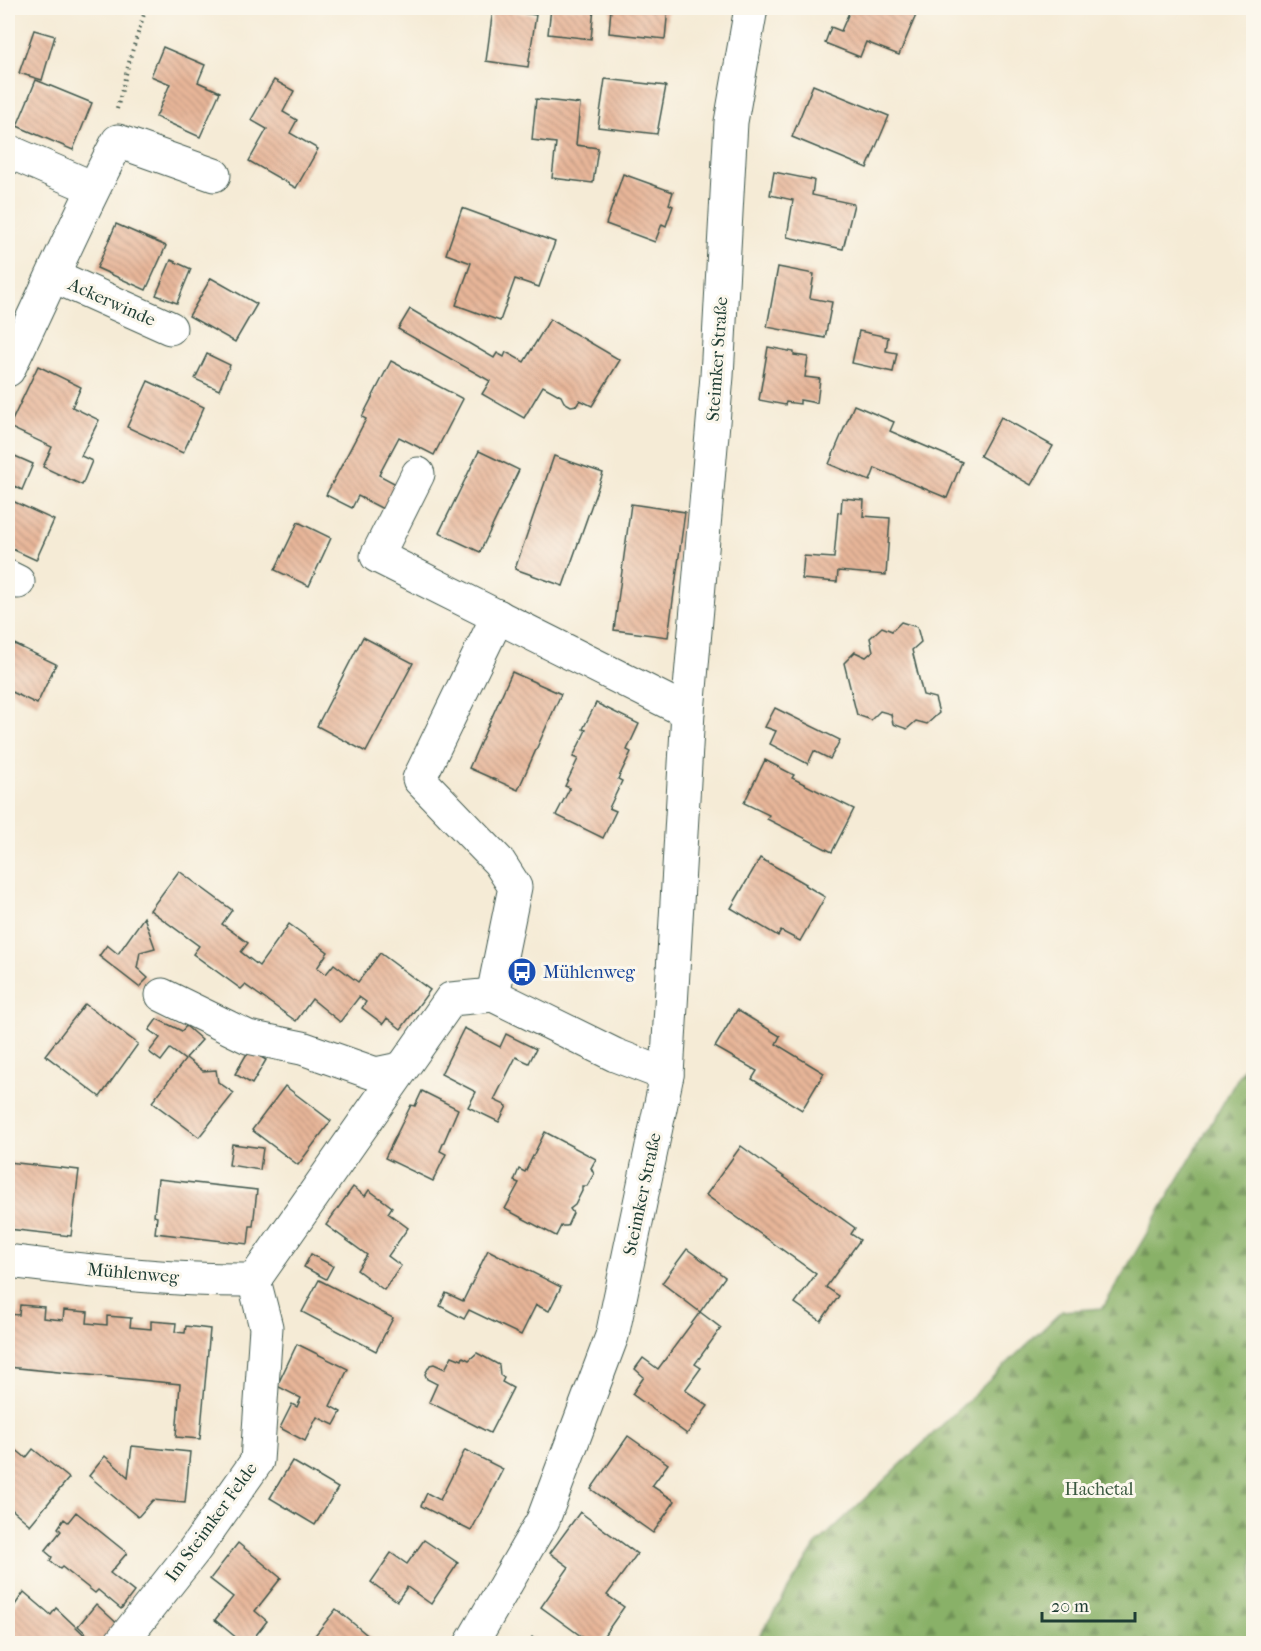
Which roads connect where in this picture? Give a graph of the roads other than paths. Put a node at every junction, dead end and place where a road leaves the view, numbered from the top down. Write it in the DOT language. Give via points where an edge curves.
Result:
graph roads {
  1 [pos="751,8"];
  2 [pos="8,151"];
  3 [pos="214,175"];
  4 [pos="93,188"];
  5 [pos="54,276"];
  6 [pos="170,328"];
  7 [pos="15,334"];
  8 [pos="8,370"];
  9 [pos="418,474"];
  10 [pos="498,616"];
  11 [pos="688,712"];
  12 [pos="162,995"];
  13 [pos="493,995"];
  14 [pos="400,1069"];
  15 [pos="667,1075"];
  16 [pos="8,1261"];
  17 [pos="254,1280"];
  18 [pos="120,1644"];
  19 [pos="471,1644"];
  1 -- 11 [label="street, Steimker Straße" via="731,122 717,376"];
  2 -- 4 [label="street"];
  3 -- 4 [label="street, Ackerwinde" via="118,141"];
  4 -- 5 [label="street, Ackerwinde"];
  5 -- 6 [label="street, Ackerwinde"];
  5 -- 7 [label="street, Ackerwinde"];
  7 -- 8 [label="street, Ackerwinde"];
  9 -- 10 [label="street" via="377,556"];
  10 -- 11 [label="street"];
  10 -- 13 [label="street" via="419,779 499,862 514,887"];
  11 -- 15 [label="street, Steimker Straße"];
  12 -- 14 [label="street" via="248,1037 302,1048 376,1074"];
  13 -- 14 [label="street" via="451,999"];
  13 -- 15 [label="street" via="615,1055"];
  14 -- 17 [label="street"];
  15 -- 19 [label="street, Steimker Straße" via="612,1336 543,1520"];
  16 -- 17 [label="street, Mühlenweg"];
  17 -- 18 [label="street, Im Steimker Felde" via="266,1327 257,1461 195,1549"];
}
